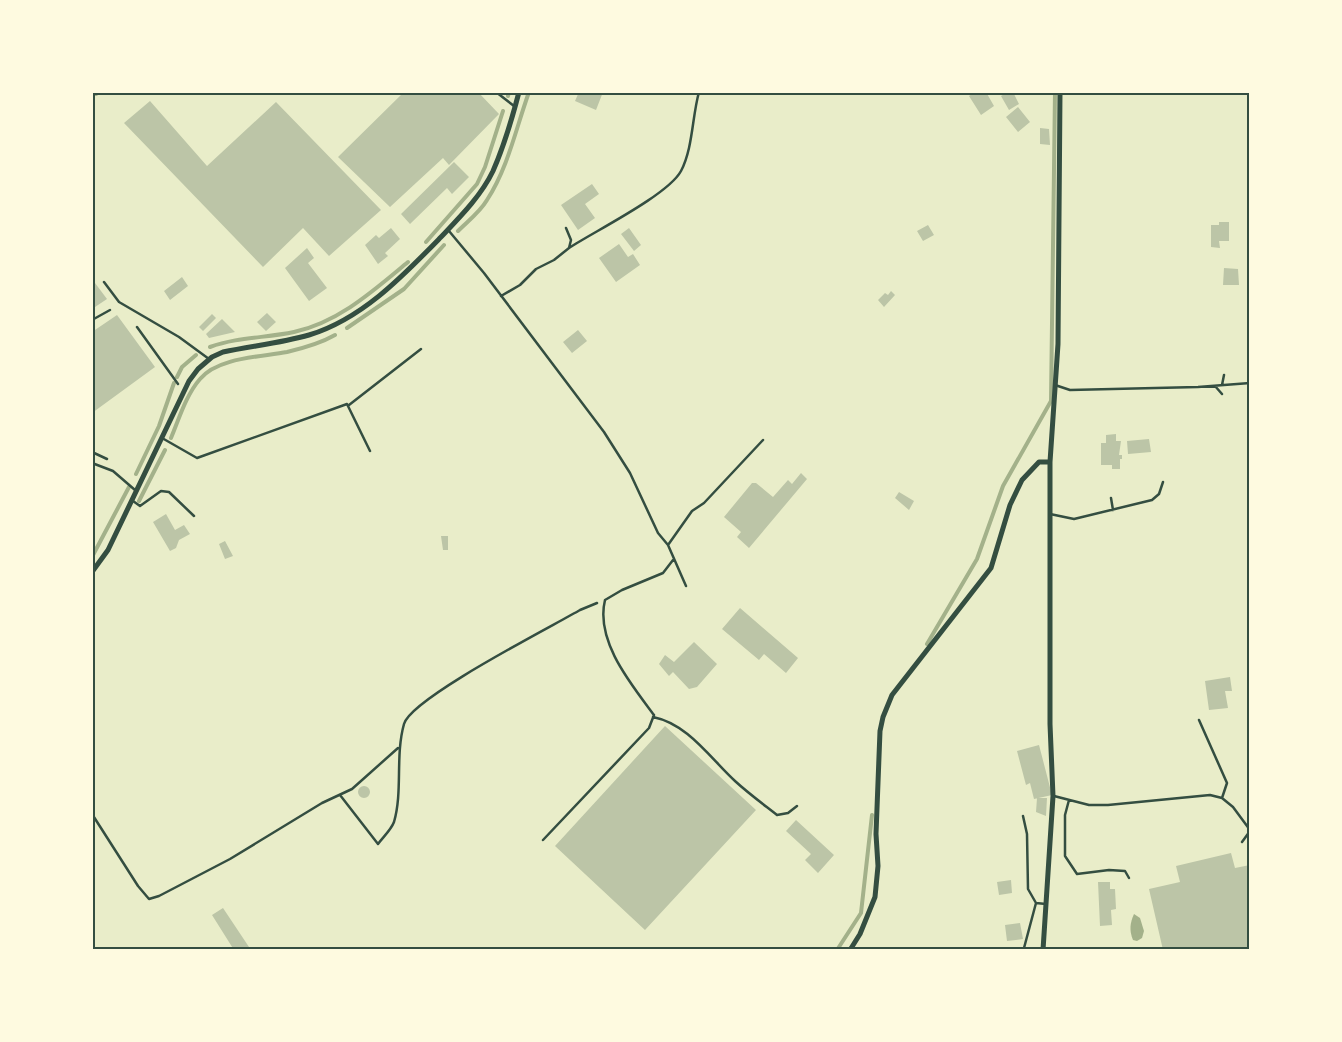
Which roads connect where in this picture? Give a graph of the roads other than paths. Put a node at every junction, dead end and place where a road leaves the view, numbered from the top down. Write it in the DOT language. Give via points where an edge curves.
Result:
graph roads {
  1 [pos="496,92"];
  2 [pos="520,92"];
  3 [pos="699,92"];
  4 [pos="1060,92"];
  5 [pos="515,107"];
  6 [pos="566,228"];
  7 [pos="448,230"];
  8 [pos="569,248"];
  9 [pos="104,282"];
  10 [pos="501,296"];
  11 [pos="421,349"];
  12 [pos="209,359"];
  13 [pos="1224,375"];
  14 [pos="1250,383"];
  15 [pos="1055,385"];
  16 [pos="1222,385"];
  17 [pos="1215,386"];
  18 [pos="1222,394"];
  19 [pos="349,405"];
  20 [pos="162,438"];
  21 [pos="763,440"];
  22 [pos="370,451"];
  23 [pos="92,462"];
  24 [pos="1050,462"];
  25 [pos="1162,482"];
  26 [pos="136,491"];
  27 [pos="1111,498"];
  28 [pos="132,500"];
  29 [pos="1113,510"];
  30 [pos="1050,514"];
  31 [pos="194,516"];
  32 [pos="668,545"];
  33 [pos="673,560"];
  34 [pos="92,572"];
  35 [pos="686,586"];
  36 [pos="653,718"];
  37 [pos="1199,720"];
  38 [pos="1053,796"];
  39 [pos="1222,798"];
  40 [pos="1069,800"];
  41 [pos="797,806"];
  42 [pos="1023,816"];
  43 [pos="1250,830"];
  44 [pos="543,840"];
  45 [pos="1242,842"];
  46 [pos="1129,878"];
  47 [pos="1036,903"];
  48 [pos="1046,904"];
  49 [pos="851,949"];
  50 [pos="1019,950"];
  51 [pos="1043,950"];
  1 -- 5 [label="lane"];
  2 -- 5 [label="street"];
  3 -- 8 [label="lane" via="681,172 670,185"];
  4 -- 15 [label="street"];
  5 -- 7 [label="street" via="492,172 481,191"];
  6 -- 8 [label="lane" via="571,240"];
  7 -- 10 [label="lane"];
  7 -- 12 [label="street" via="396,282 342,320 309,335 223,352"];
  8 -- 10 [label="lane"];
  9 -- 12 [label="lane" via="119,302 180,337"];
  10 -- 32 [label="lane" via="604,432 630,473 658,533"];
  11 -- 19 [label="lane"];
  12 -- 20 [label="street" via="185,389"];
  13 -- 16 [label="lane"];
  14 -- 16 [label="lane"];
  15 -- 17 [label="lane" via="1070,390"];
  15 -- 24 [label="street"];
  16 -- 17 [label="lane"];
  17 -- 18 [label="lane"];
  19 -- 20 [label="lane" via="197,458"];
  19 -- 22 [label="lane"];
  20 -- 26 [label="street"];
  21 -- 32 [label="lane" via="692,511"];
  23 -- 26 [label="lane" via="113,471"];
  24 -- 30 [label="street"];
  24 -- 49 [label="street" via="1039,462 1022,480 1010,505 991,568 892,695 883,717 875,896"];
  25 -- 29 [label="lane" via="1159,494 1152,500"];
  26 -- 28 [label="street"];
  27 -- 29 [label="lane"];
  28 -- 31 [label="lane" via="140,506 161,491 169,492"];
  28 -- 34 [label="street" via="108,550"];
  29 -- 30 [label="lane" via="1074,519"];
  30 -- 38 [label="street"];
  32 -- 33 [label="lane"];
  33 -- 35 [label="lane"];
  33 -- 36 [label="lane" via="663,573 605,600 602,611 604,629 626,677"];
  36 -- 41 [label="lane" via="666,720 682,729 737,783 777,815 788,813"];
  36 -- 44 [label="lane" via="649,728"];
  37 -- 39 [label="lane" via="1227,783"];
  38 -- 40 [label="lane"];
  38 -- 48 [label="street"];
  39 -- 40 [label="lane" via="1201,795 1108,805"];
  39 -- 43 [label="lane"];
  40 -- 46 [label="lane" via="1065,815 1065,856 1077,874 1125,871"];
  42 -- 47 [label="lane" via="1027,834 1028,890"];
  43 -- 45 [label="lane"];
  47 -- 48 [label="lane"];
  47 -- 50 [label="lane" via="1024,948"];
  48 -- 51 [label="street"];
}
